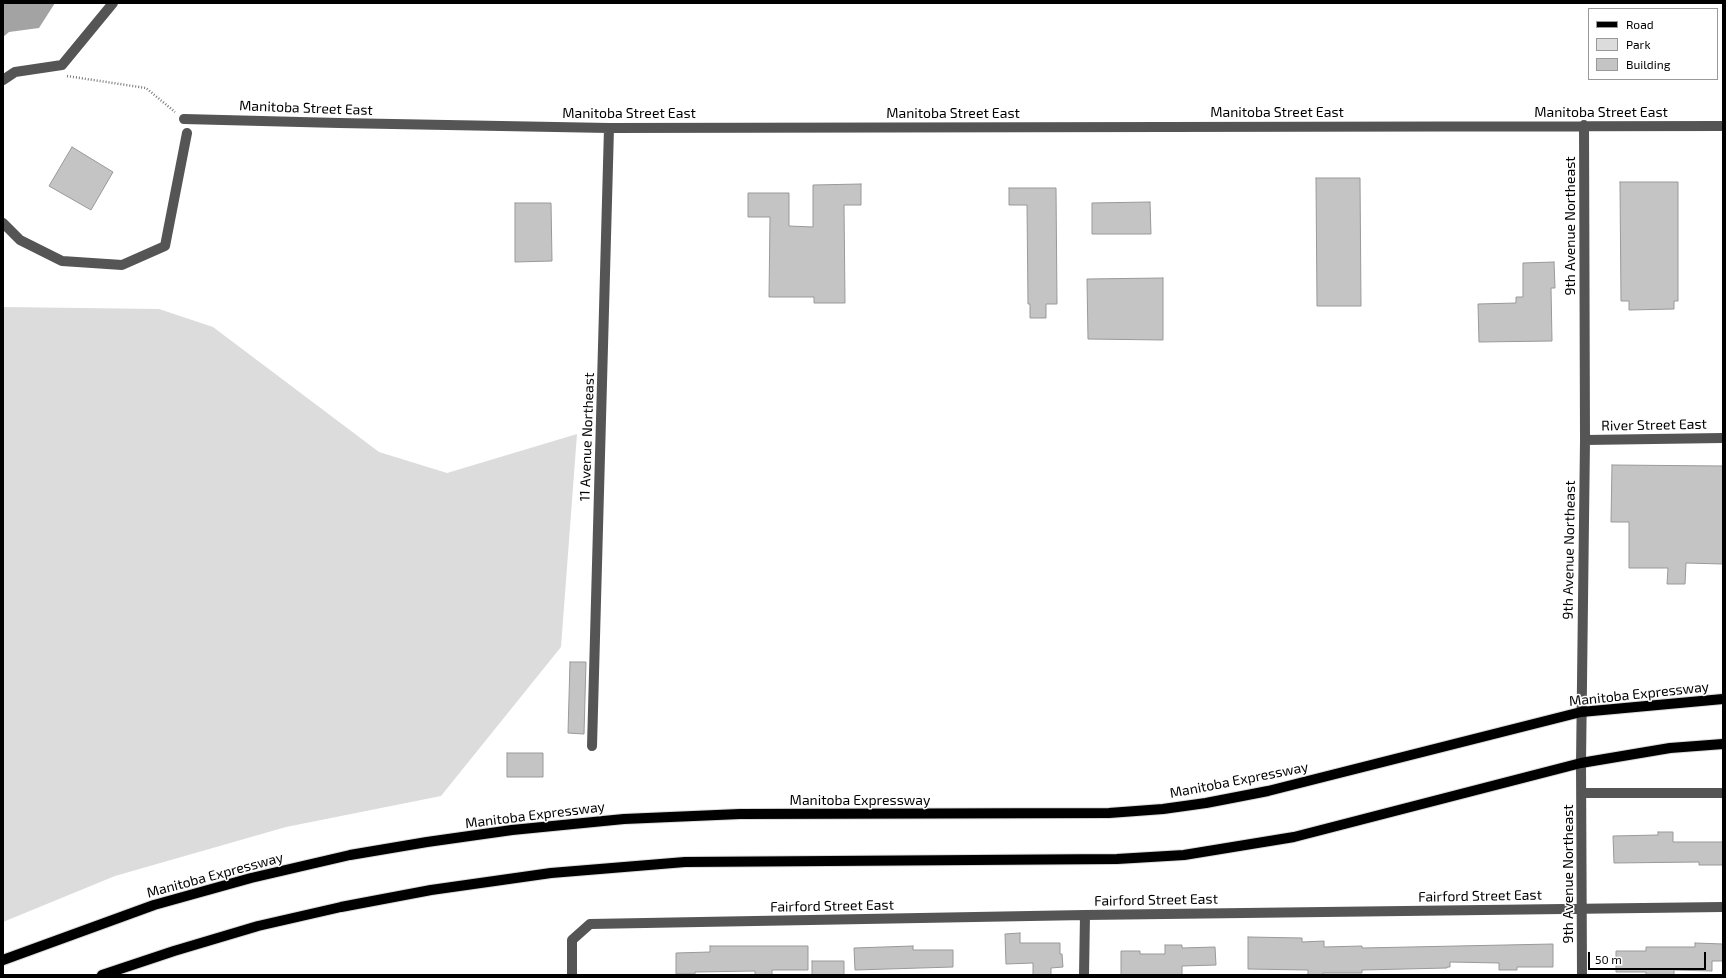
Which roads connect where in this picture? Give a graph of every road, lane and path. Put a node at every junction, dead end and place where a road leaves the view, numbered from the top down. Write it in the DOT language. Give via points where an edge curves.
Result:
graph roads {
  1 [pos="113,3"];
  2 [pos="59,76"];
  3 [pos="3,80"];
  4 [pos="184,119"];
  5 [pos="1584,126"];
  6 [pos="1723,126"];
  7 [pos="609,128"];
  8 [pos="187,133"];
  9 [pos="3,223"];
  10 [pos="1723,438"];
  11 [pos="1585,440"];
  12 [pos="1723,699"];
  13 [pos="1582,712"];
  14 [pos="1723,744"];
  15 [pos="592,746"];
  16 [pos="1581,763"];
  17 [pos="1582,793"];
  18 [pos="1723,793"];
  19 [pos="1723,907"];
  20 [pos="1581,908"];
  21 [pos="1084,915"];
  22 [pos="3,960"];
  23 [pos="102,975"];
  24 [pos="572,975"];
  25 [pos="1084,975"];
  26 [pos="1582,975"];
  1 -- 3 [label="street" via="62,65 15,72"];
  2 -- 4 [label="path" via="146,88"];
  4 -- 7 [label="street, Manitoba Street East"];
  5 -- 6 [label="street, Manitoba Street East"];
  5 -- 7 [label="street, Manitoba Street East"];
  5 -- 11 [label="street, 9th Avenue Northeast"];
  7 -- 15 [label="street, 11 Avenue Northeast"];
  8 -- 9 [label="street" via="165,246 122,266 62,261 20,240"];
  10 -- 11 [label="street, River Street East"];
  11 -- 13 [label="street, 9th Avenue Northeast"];
  12 -- 13 [label="main road, Manitoba Expressway"];
  13 -- 16 [label="street, 9th Avenue Northeast"];
  13 -- 22 [label="main road, Manitoba Expressway" via="1268,791 1163,809 1109,813 740,814 624,818 428,842 350,855 251,878 154,905"];
  14 -- 16 [label="main road" via="1670,748"];
  16 -- 17 [label="street, 9th Avenue Northeast"];
  16 -- 23 [label="main road" via="1294,837 1184,855 1116,859 685,862 551,872 341,906 258,926"];
  17 -- 18 [label="street"];
  17 -- 20 [label="street, 9th Avenue Northeast"];
  19 -- 20 [label="street, Fairford Street East"];
  20 -- 21 [label="street, Fairford Street East"];
  20 -- 26 [label="street, 9th Avenue Northeast"];
  21 -- 24 [label="street, Fairford Street East" via="590,924 572,940"];
  21 -- 25 [label="street"];
}
